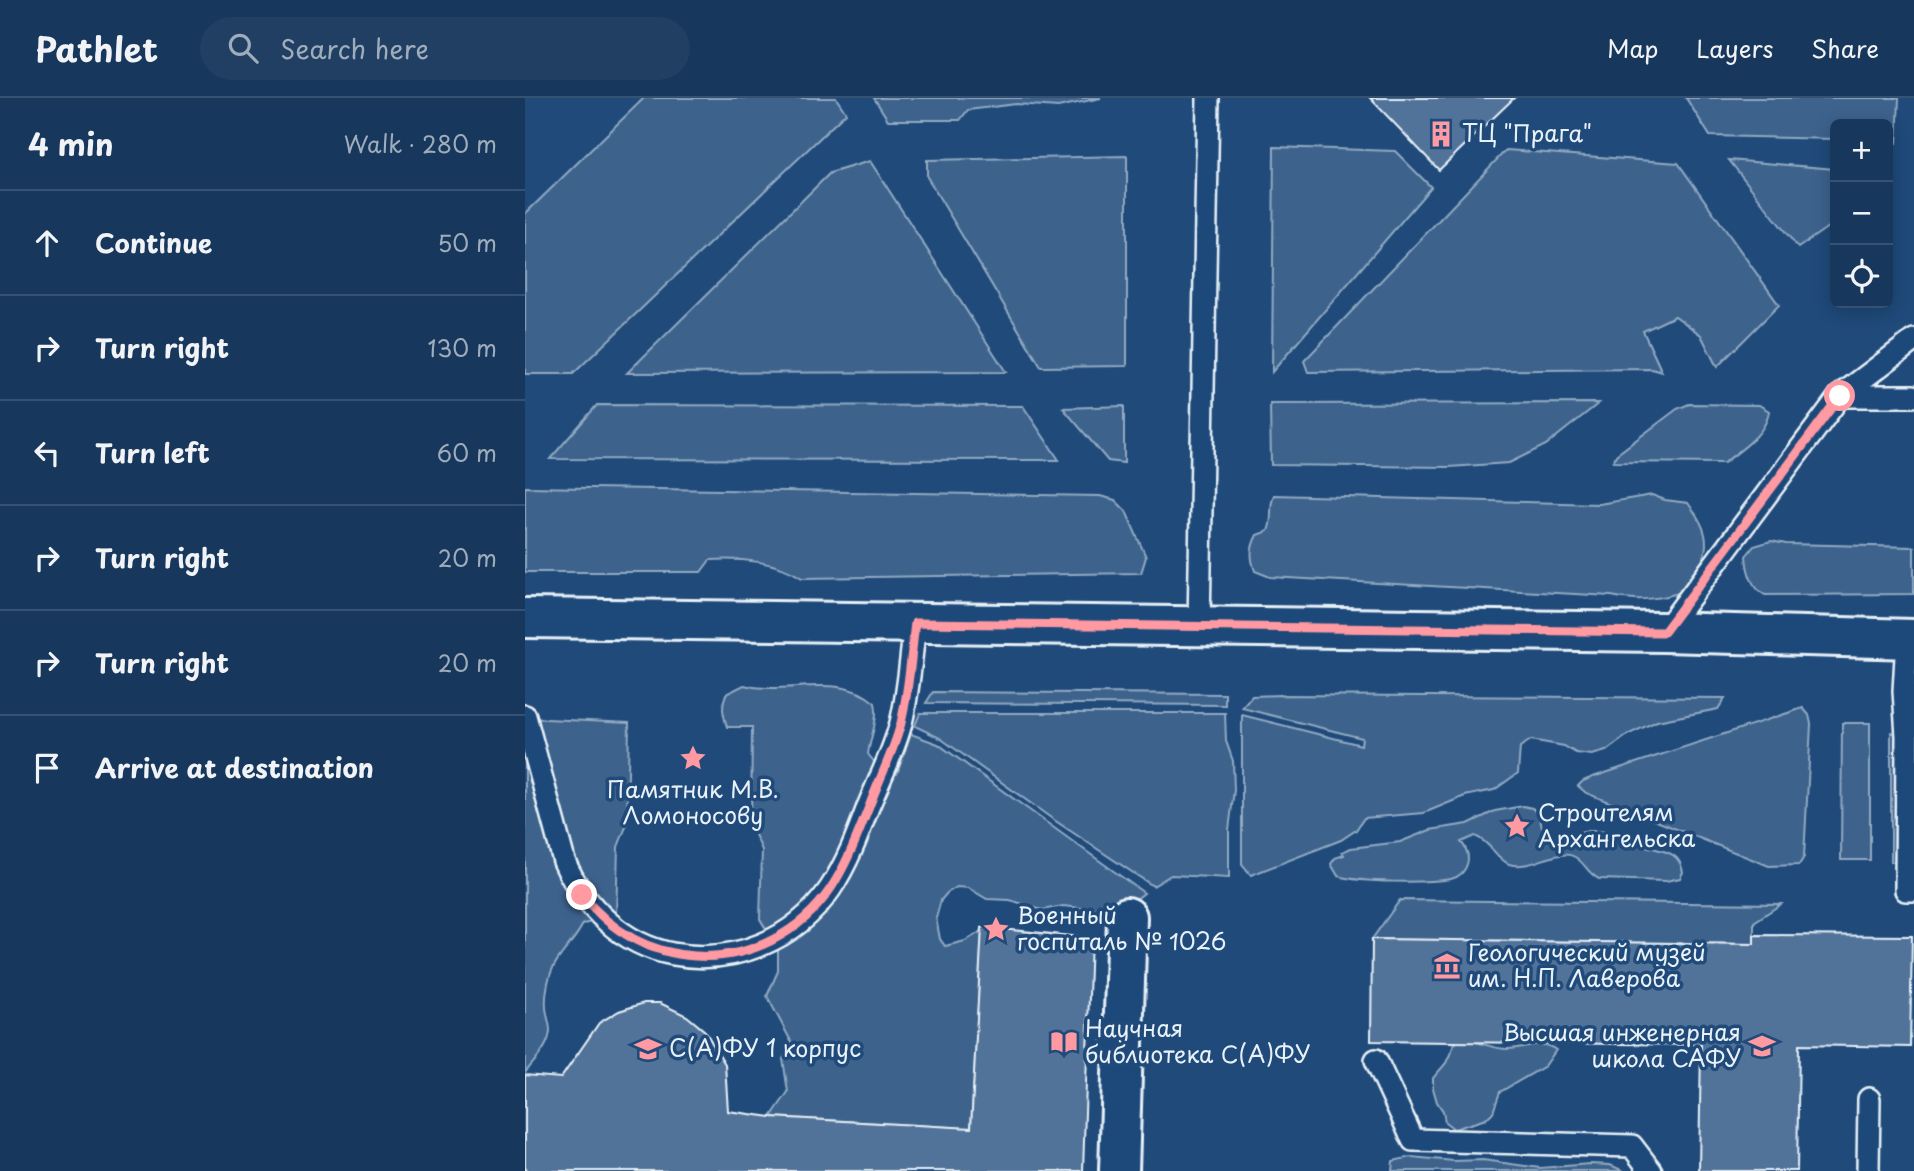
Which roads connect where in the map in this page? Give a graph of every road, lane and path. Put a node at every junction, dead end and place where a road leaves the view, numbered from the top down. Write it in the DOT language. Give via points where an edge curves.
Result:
graph roads {
  1 [pos="1208,98"];
  2 [pos="1914,340"];
  3 [pos="1840,396"];
  4 [pos="1914,396"];
  5 [pos="525,618"];
  6 [pos="915,623"];
  7 [pos="1199,627"];
  8 [pos="1664,632"];
  9 [pos="1912,639"];
  10 [pos="525,716"];
  11 [pos="1914,890"];
  12 [pos="1127,918"];
  13 [pos="1376,1060"];
  14 [pos="1869,1098"];
  15 [pos="1119,1171"];
  16 [pos="1651,1171"];
  17 [pos="1868,1171"];
  1 -- 7 [label="lane"];
  2 -- 3 [label="lane"];
  3 -- 4 [label="lane"];
  3 -- 8 [label="lane"];
  5 -- 6 [label="main road"];
  6 -- 7 [label="main road"];
  6 -- 10 [label="lane" via="901,725 835,880 798,924 765,944 738,953 703,957 659,950 623,933 593,909 564,862"];
  7 -- 8 [label="main road"];
  8 -- 9 [label="main road"];
  9 -- 11 [label="lane" via="1904,691 1906,890"];
  12 -- 15 [label="main road"];
  13 -- 16 [label="lane" via="1413,1140 1632,1146"];
  14 -- 17 [label="lane"];
}
